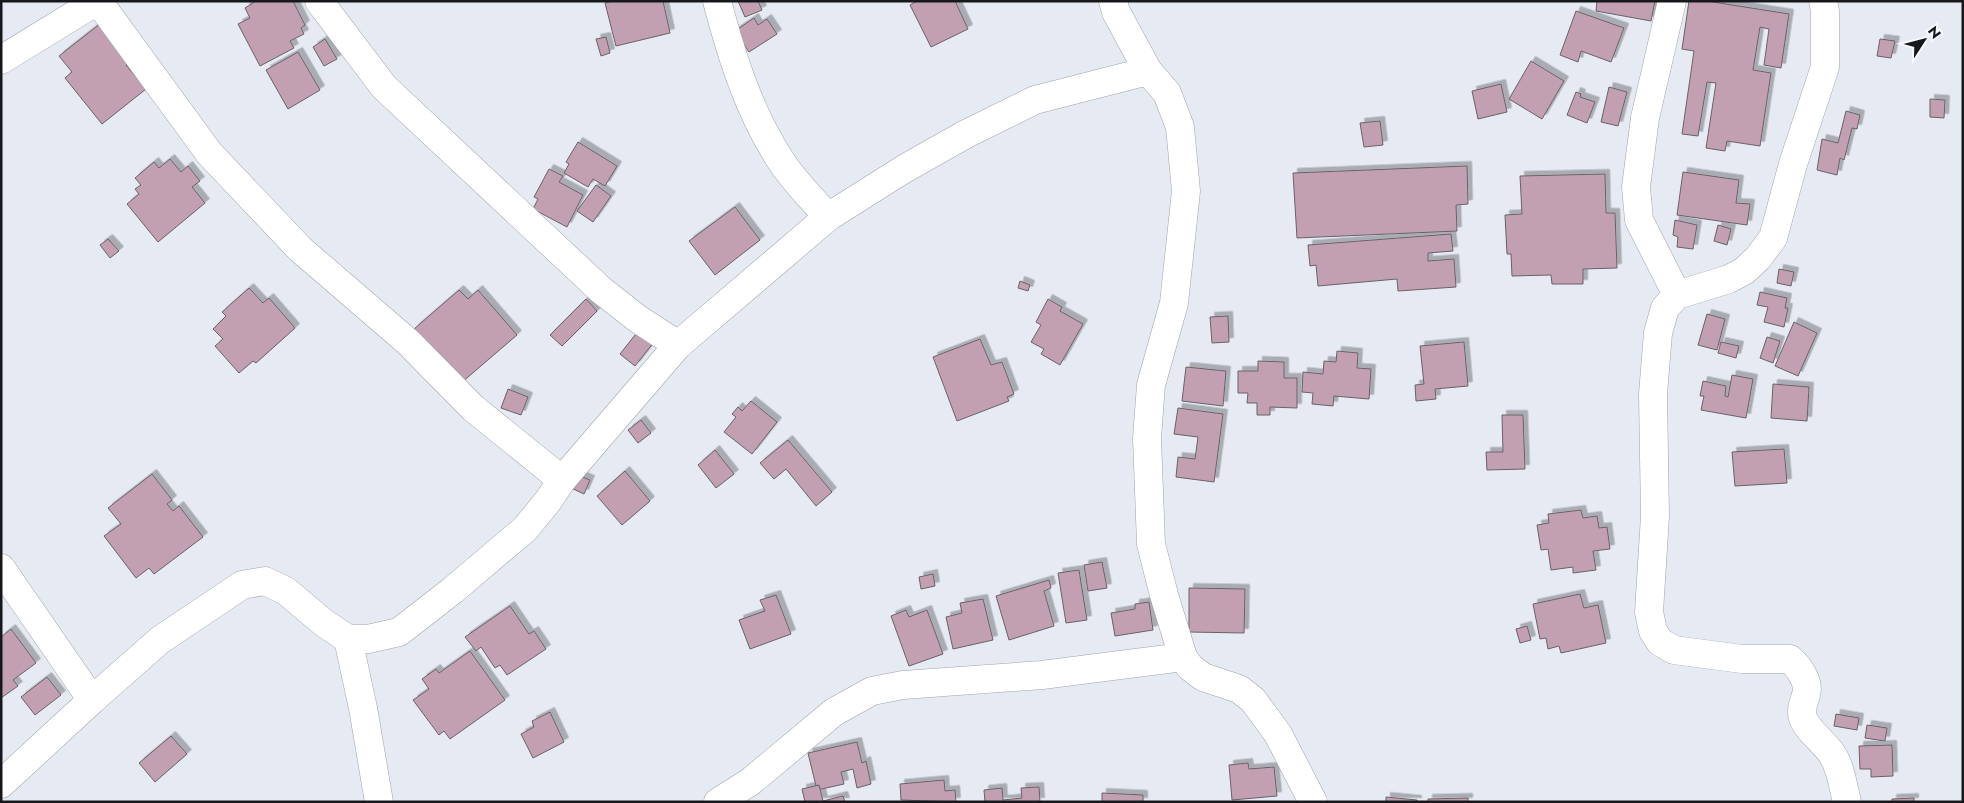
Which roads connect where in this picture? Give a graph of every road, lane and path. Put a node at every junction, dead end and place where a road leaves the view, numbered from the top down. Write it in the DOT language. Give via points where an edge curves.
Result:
graph roads {
  1 [pos="97,1"];
  2 [pos="319,1"];
  3 [pos="716,1"];
  4 [pos="1113,1"];
  5 [pos="1672,1"];
  6 [pos="1823,1"];
  7 [pos="1,60"];
  8 [pos="1148,71"];
  9 [pos="828,217"];
  10 [pos="1677,295"];
  11 [pos="678,345"];
  12 [pos="562,480"];
  13 [pos="1,568"];
  14 [pos="348,639"];
  15 [pos="1183,657"];
  16 [pos="92,700"];
  17 [pos="1,784"];
  18 [pos="379,802"];
  19 [pos="718,802"];
  20 [pos="1313,802"];
  21 [pos="1847,802"];
  1 -- 7 [label="street"];
  1 -- 12 [label="street" via="209,153 300,249 408,342 473,408"];
  2 -- 11 [label="street" via="384,87 600,290 638,320"];
  3 -- 9 [label="street" via="732,58 755,114 783,165"];
  4 -- 8 [label="street"];
  5 -- 10 [label="street" via="1645,118 1636,187 1639,220"];
  6 -- 10 [label="street" via="1825,67 1773,238 1744,272"];
  8 -- 9 [label="street" via="1035,100 966,134"];
  8 -- 15 [label="street" via="1167,94 1180,127 1186,191 1174,303 1151,385 1147,438 1151,544"];
  9 -- 11 [label="street"];
  10 -- 21 [label="street" via="1666,308 1657,342 1649,612 1653,631 1660,642 1674,650 1742,659 1790,659 1794,662 1804,675 1808,692 1802,706 1802,717 1834,756"];
  11 -- 12 [label="street"];
  12 -- 14 [label="street" via="525,529 399,632 368,639"];
  13 -- 16 [label="street"];
  14 -- 16 [label="street" via="286,591 265,581 242,585 160,640"];
  14 -- 18 [label="street"];
  15 -- 19 [label="street" via="1042,675 904,685 872,691 834,712 750,782"];
  15 -- 20 [label="street" via="1203,677 1239,689 1253,700 1278,734"];
  16 -- 17 [label="street"];
}
